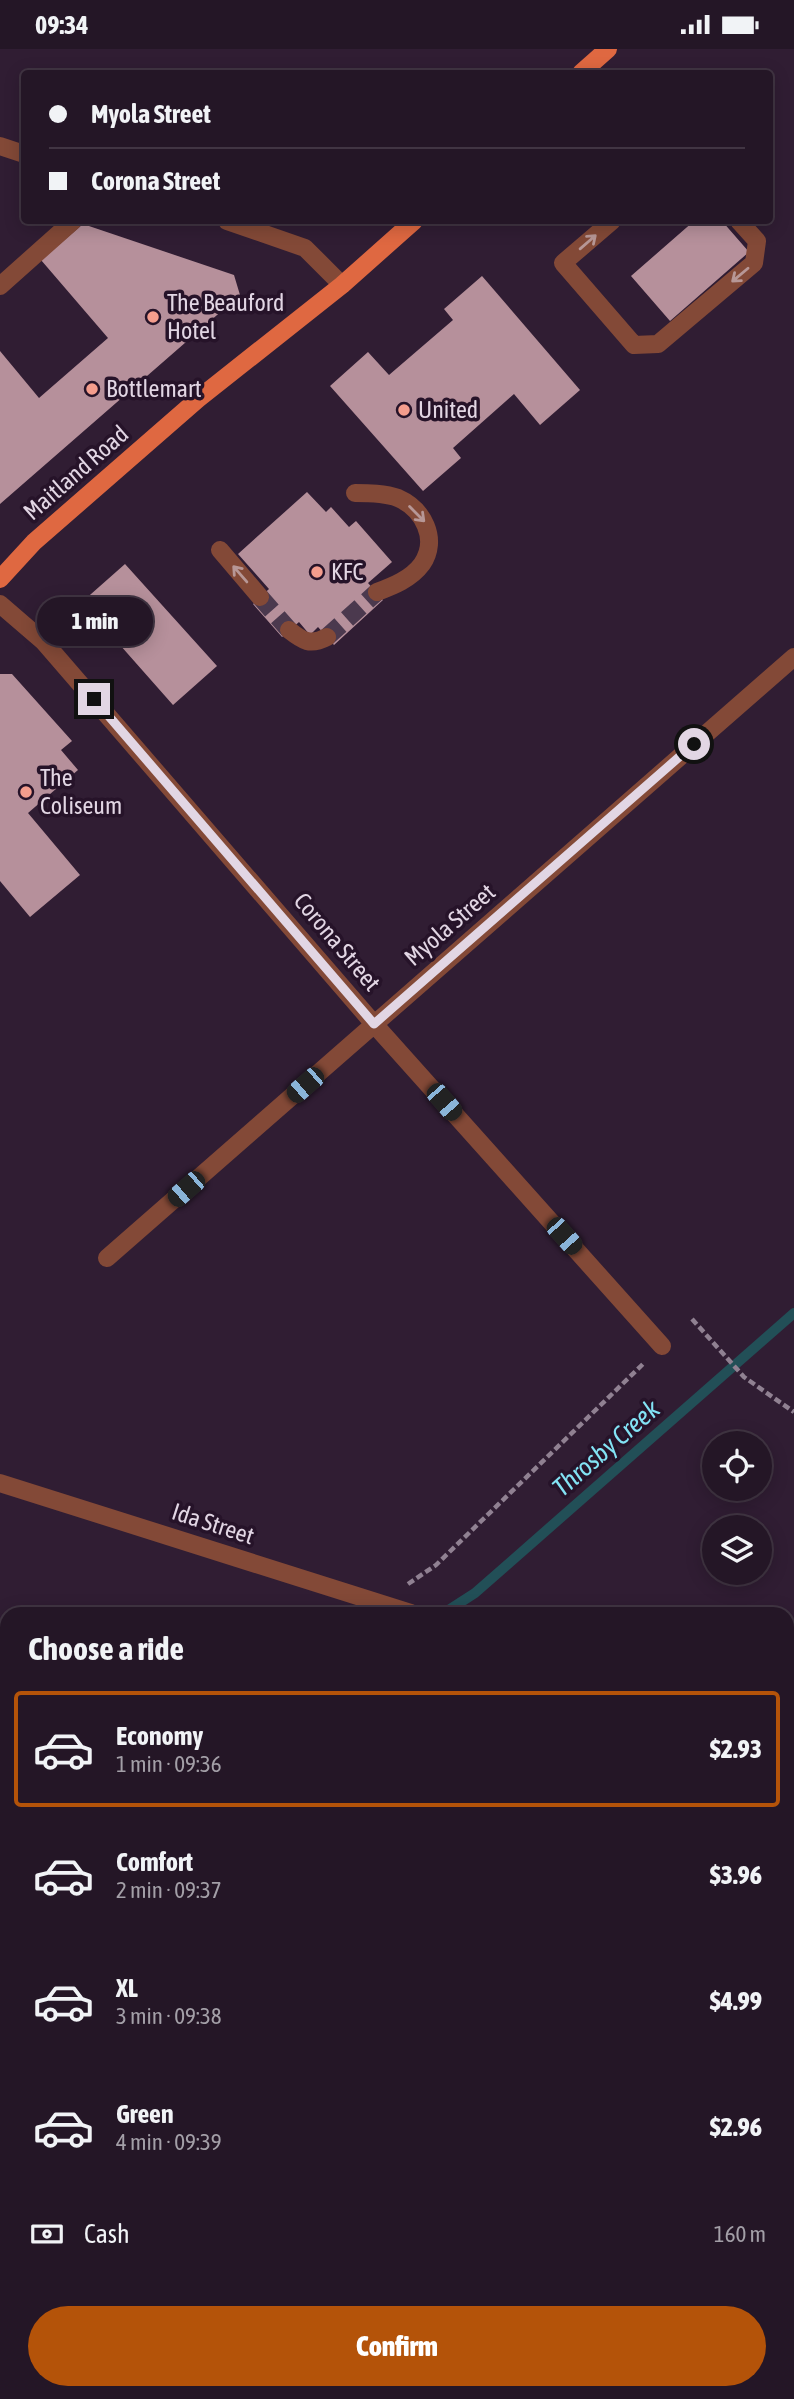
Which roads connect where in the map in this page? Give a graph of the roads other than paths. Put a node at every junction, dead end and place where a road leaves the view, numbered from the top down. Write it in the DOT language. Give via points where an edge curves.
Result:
graph roads {
  1 [pos="608,49"];
  2 [pos="584,70"];
  3 [pos="0,146"];
  4 [pos="21,153"];
  5 [pos="70,224"];
  6 [pos="236,224"];
  7 [pos="411,224"];
  8 [pos="609,224"];
  9 [pos="742,224"];
  10 [pos="342,285"];
  11 [pos="0,286"];
  12 [pos="355,493"];
  13 [pos="220,550"];
  14 [pos="0,579"];
  15 [pos="377,592"];
  16 [pos="260,597"];
  17 [pos="0,604"];
  18 [pos="289,630"];
  19 [pos="327,637"];
  20 [pos="794,657"];
  21 [pos="374,1024"];
  22 [pos="107,1258"];
  23 [pos="663,1346"];
  24 [pos="0,1483"];
  25 [pos="393,1607"];
  1 -- 2 [label="main road"];
  3 -- 4 [label="street"];
  5 -- 11 [label="street"];
  6 -- 10 [label="street" via="305,248"];
  7 -- 10 [label="main road, Maitland Road"];
  9 -- 8 [label="street, one-way" via="757,241 754,263 657,344 634,345 564,263"];
  10 -- 14 [label="main road, Maitland Road" via="208,391 34,542"];
  12 -- 15 [label="street, one-way" via="397,498 428,524 429,548 421,565 400,584"];
  16 -- 13 [label="street, one-way"];
  17 -- 21 [label="street, Corona Street" via="44,642"];
  18 -- 19 [label="street" via="303,642 316,643"];
  20 -- 21 [label="street, Myola Street"];
  21 -- 22 [label="street, Myola Street"];
  21 -- 23 [label="street, Corona Street"];
  24 -- 25 [label="street, Ida Street"];
}
